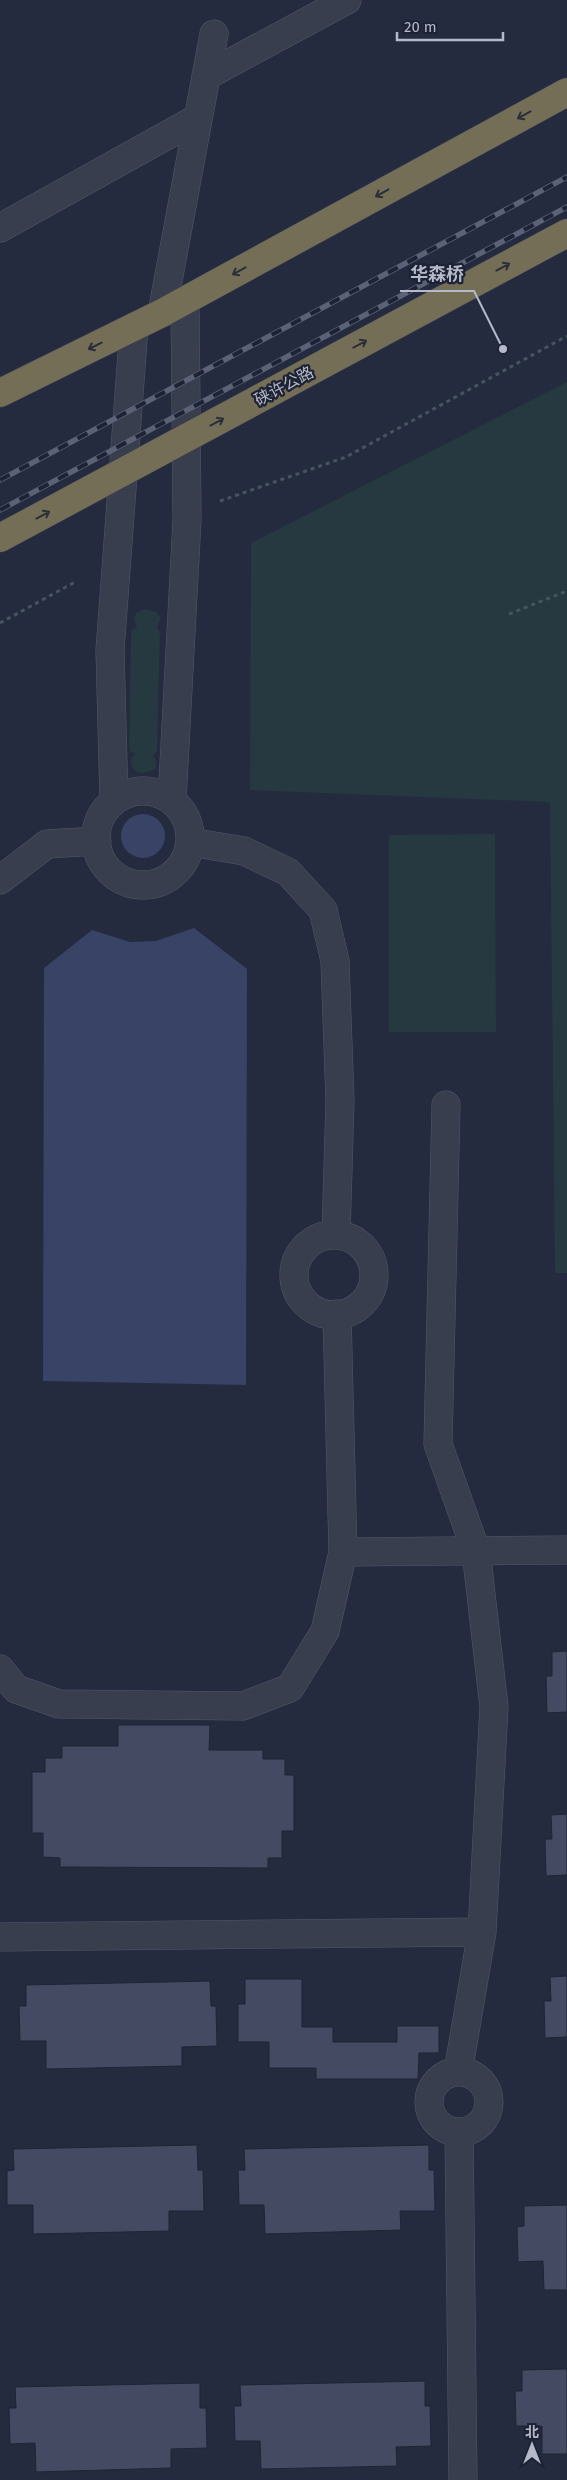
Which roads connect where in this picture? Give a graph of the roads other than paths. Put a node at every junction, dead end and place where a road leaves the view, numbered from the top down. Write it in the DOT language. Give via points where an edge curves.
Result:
graph roads {
  1 [pos="347,0"];
  2 [pos="214,34"];
  3 [pos="206,76"];
  4 [pos="567,92"];
  5 [pos="198,118"];
  6 [pos="0,228"];
  7 [pos="567,233"];
  8 [pos="173,307"];
  9 [pos="134,327"];
  10 [pos="0,393"];
  11 [pos="185,439"];
  12 [pos="124,471"];
  13 [pos="0,538"];
  14 [pos="114,801"];
  15 [pos="172,801"];
  16 [pos="96,841"];
  17 [pos="190,842"];
  18 [pos="0,880"];
  19 [pos="446,1105"];
  20 [pos="336,1235"];
  21 [pos="338,1314"];
  22 [pos="567,1550"];
  23 [pos="476,1551"];
  24 [pos="343,1552"];
  25 [pos="0,1669"];
  26 [pos="482,1932"];
  27 [pos="0,1937"];
  28 [pos="458,2072"];
  29 [pos="459,2132"];
  30 [pos="463,2480"];
  1 -- 3 [label="street"];
  2 -- 3 [label="street"];
  3 -- 5 [label="street"];
  4 -- 8 [label="highway, one-way"];
  5 -- 6 [label="street"];
  5 -- 8 [label="street"];
  11 -- 7 [label="highway, 硖许公路, one-way"];
  8 -- 9 [label="highway"];
  8 -- 11 [label="street"];
  9 -- 10 [label="highway, one-way"];
  9 -- 12 [label="street"];
  11 -- 12 [label="highway, 硖许公路"];
  11 -- 15 [label="street" via="187,520"];
  13 -- 12 [label="highway, 硖许公路, one-way"];
  12 -- 14 [label="street" via="110,650"];
  14 -- 15 [label="street" via="128,793 143,791 159,793"];
  14 -- 16 [label="street" via="104,812"];
  15 -- 17 [label="street" via="183,812 189,826"];
  16 -- 17 [label="street" via="108,869 135,884 165,879 182,863"];
  16 -- 18 [label="street" via="47,844"];
  17 -- 20 [label="street" via="244,851 288,872 323,910 335,961 340,1101"];
  19 -- 23 [label="street" via="438,1444"];
  20 -- 21 [label="street" via="345,1235 366,1250 373,1261 375,1274 373,1287 366,1299 357,1308"];
  20 -- 21 [label="street" via="318,1238 307,1245 294,1268 294,1281 307,1305 319,1312"];
  21 -- 24 [label="street"];
  22 -- 23 [label="street"];
  23 -- 24 [label="street"];
  23 -- 26 [label="street" via="494,1707"];
  24 -- 25 [label="street" via="325,1631 290,1688 243,1706 59,1704 16,1690"];
  26 -- 27 [label="street"];
  26 -- 28 [label="street"];
  28 -- 29 [label="street" via="448,2074 433,2088 430,2108 440,2125"];
  28 -- 29 [label="street" via="467,2073 483,2084 489,2101 484,2120"];
  29 -- 30 [label="street"];
}
